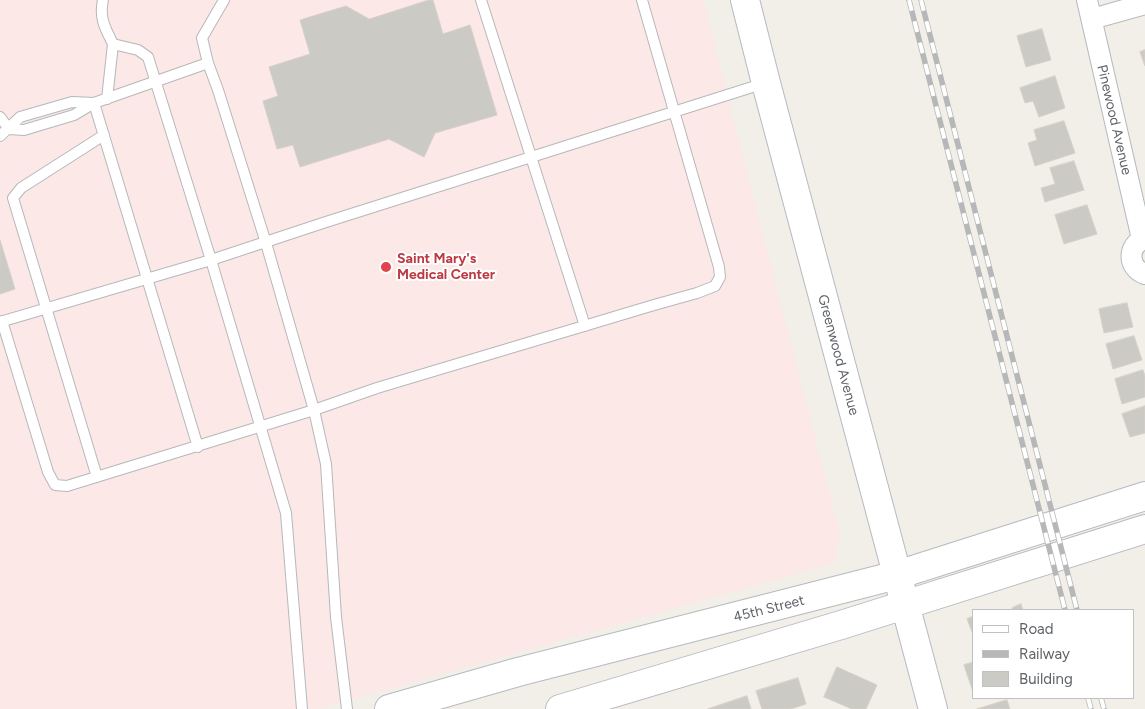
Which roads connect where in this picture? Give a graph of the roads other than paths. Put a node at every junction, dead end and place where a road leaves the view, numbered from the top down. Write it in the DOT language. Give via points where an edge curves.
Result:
graph roads {
  1 [pos="103,0"];
  2 [pos="224,0"];
  3 [pos="481,0"];
  4 [pos="642,0"];
  5 [pos="745,0"];
  6 [pos="1145,4"];
  7 [pos="1089,10"];
  8 [pos="113,44"];
  9 [pos="208,64"];
  10 [pos="155,82"];
  11 [pos="766,83"];
  12 [pos="107,99"];
  13 [pos="94,103"];
  14 [pos="674,112"];
  15 [pos="0,117"];
  16 [pos="9,129"];
  17 [pos="104,135"];
  18 [pos="0,136"];
  19 [pos="531,158"];
  20 [pos="1143,239"];
  21 [pos="266,243"];
  22 [pos="211,260"];
  23 [pos="1145,274"];
  24 [pos="148,278"];
  25 [pos="46,308"];
  26 [pos="1,321"];
  27 [pos="585,326"];
  28 [pos="314,410"];
  29 [pos="260,427"];
  30 [pos="198,446"];
  31 [pos="97,477"];
  32 [pos="1145,496"];
  33 [pos="1145,529"];
  34 [pos="897,575"];
  35 [pos="905,605"];
  36 [pos="302,709"];
  37 [pos="346,709"];
  38 [pos="389,709"];
  39 [pos="560,709"];
  40 [pos="933,709"];
  1 -- 8 [label="lane" via="102,24"];
  2 -- 9 [label="lane" via="202,38"];
  3 -- 19 [label="lane"];
  4 -- 14 [label="lane"];
  5 -- 11 [label="main road, Greenwood Avenue"];
  6 -- 7 [label="street"];
  7 -- 20 [label="street, Pinewood Avenue"];
  8 -- 10 [label="lane" via="138,50 148,57"];
  8 -- 12 [label="lane"];
  9 -- 10 [label="lane"];
  9 -- 21 [label="lane"];
  10 -- 12 [label="lane"];
  10 -- 22 [label="lane"];
  11 -- 14 [label="lane"];
  11 -- 34 [label="main road, Greenwood Avenue"];
  12 -- 13 [label="lane"];
  13 -- 16 [label="lane" via="74,115 24,130"];
  13 -- 17 [label="lane"];
  14 -- 19 [label="lane"];
  14 -- 27 [label="lane" via="720,277 715,286 697,293"];
  15 -- 16 [label="lane"];
  16 -- 18 [label="lane"];
  17 -- 24 [label="lane"];
  17 -- 25 [label="lane" via="21,188 13,198"];
  19 -- 21 [label="lane"];
  19 -- 27 [label="lane"];
  20 -- 23 [label="street" via="1133,248 1131,259 1136,270"];
  21 -- 22 [label="lane"];
  21 -- 28 [label="lane"];
  22 -- 24 [label="lane"];
  22 -- 29 [label="lane"];
  24 -- 25 [label="lane"];
  24 -- 30 [label="lane"];
  25 -- 26 [label="lane"];
  25 -- 31 [label="lane"];
  26 -- 31 [label="lane" via="48,472 55,485 67,486"];
  27 -- 28 [label="lane"];
  28 -- 29 [label="lane"];
  28 -- 37 [label="lane" via="326,464"];
  29 -- 30 [label="lane"];
  29 -- 36 [label="lane" via="286,514"];
  30 -- 31 [label="lane"];
  32 -- 34 [label="main road, 45th Street"];
  33 -- 35 [label="main road"];
  34 -- 35 [label="main road, Greenwood Avenue"];
  34 -- 38 [label="main road, 45th Street" via="518,672"];
  35 -- 39 [label="main road"];
  35 -- 40 [label="main road, Greenwood Avenue"];
}
